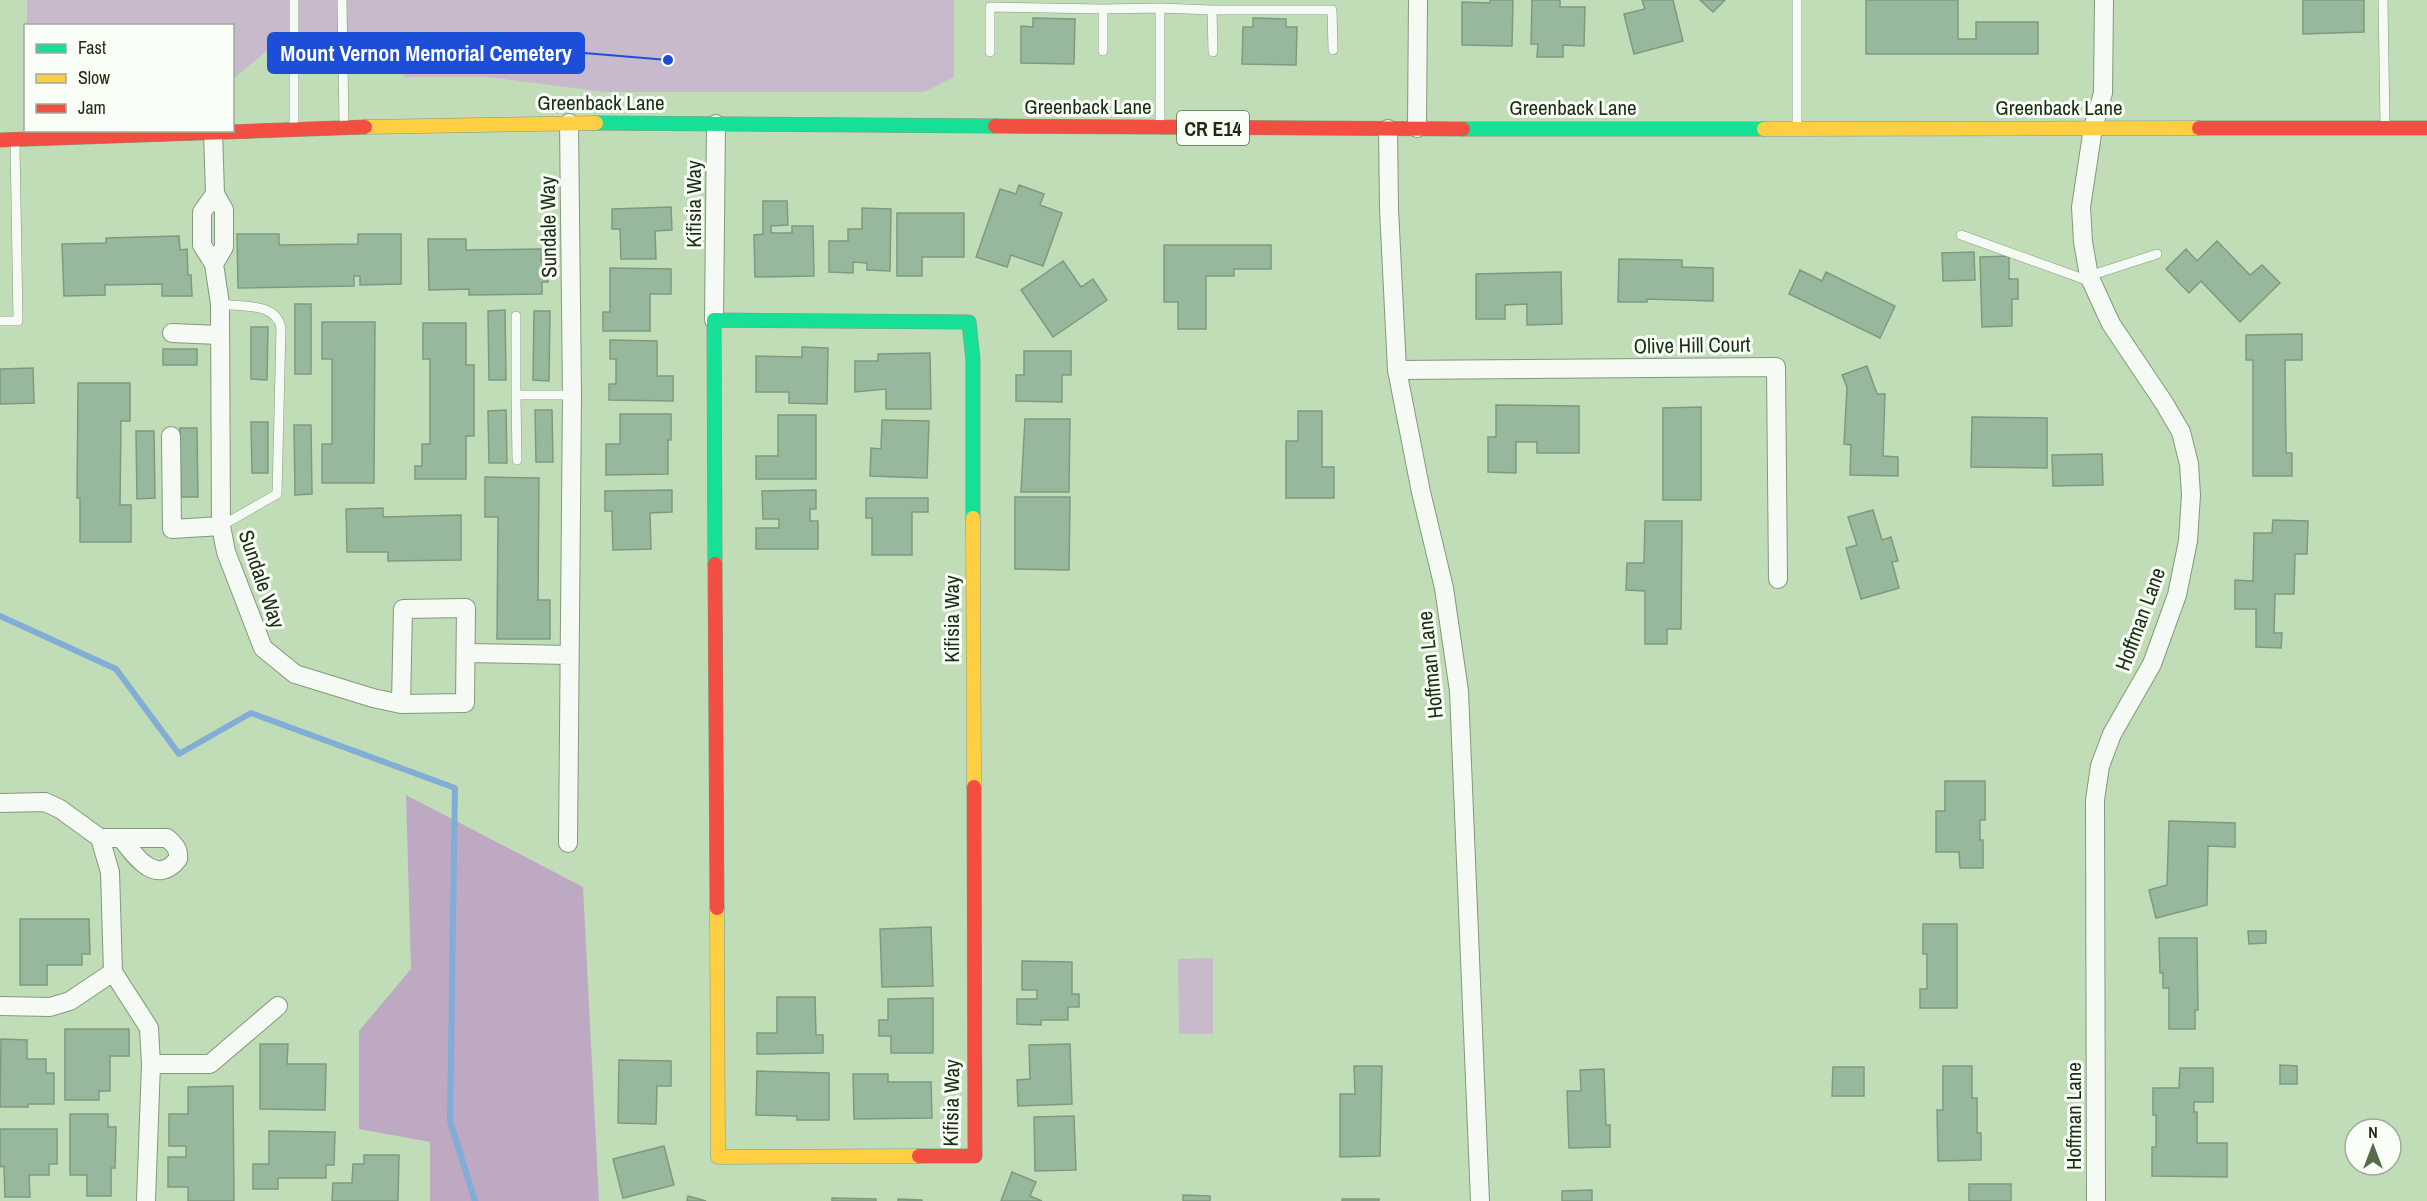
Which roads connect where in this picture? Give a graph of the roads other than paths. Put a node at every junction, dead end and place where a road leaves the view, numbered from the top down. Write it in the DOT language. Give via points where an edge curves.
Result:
graph roads {
  1 [pos="294,0"];
  2 [pos="342,0"];
  3 [pos="1418,0"];
  4 [pos="1797,0"];
  5 [pos="2104,0"];
  6 [pos="2383,0"];
  7 [pos="1160,8"];
  8 [pos="1103,9"];
  9 [pos="1212,10"];
  10 [pos="1333,50"];
  11 [pos="1103,51"];
  12 [pos="990,52"];
  13 [pos="1213,52"];
  14 [pos="569,123"];
  15 [pos="716,124"];
  16 [pos="1797,127"];
  17 [pos="344,128"];
  18 [pos="1160,128"];
  19 [pos="1417,128"];
  20 [pos="2093,128"];
  21 [pos="2385,128"];
  22 [pos="2427,128"];
  23 [pos="294,129"];
  24 [pos="1388,129"];
  25 [pos="234,130"];
  26 [pos="188,132"];
  27 [pos="213,132"];
  28 [pos="15,139"];
  29 [pos="0,140"];
  30 [pos="1961,235"];
  31 [pos="2157,254"];
  32 [pos="2091,279"];
  33 [pos="220,304"];
  34 [pos="516,316"];
  35 [pos="714,320"];
  36 [pos="0,321"];
  37 [pos="172,333"];
  38 [pos="219,335"];
  39 [pos="1397,370"];
  40 [pos="516,395"];
  41 [pos="572,395"];
  42 [pos="171,436"];
  43 [pos="517,460"];
  44 [pos="221,526"];
  45 [pos="1778,579"];
  46 [pos="467,652"];
  47 [pos="568,655"];
  48 [pos="402,704"];
  49 [pos="0,802"];
  50 [pos="100,838"];
  51 [pos="121,838"];
  52 [pos="568,843"];
  53 [pos="113,972"];
  54 [pos="0,1006"];
  55 [pos="278,1006"];
  56 [pos="151,1064"];
  57 [pos="146,1201"];
  58 [pos="1480,1201"];
  59 [pos="2096,1201"];
  1 -- 23 [label="lane"];
  2 -- 17 [label="lane"];
  3 -- 19 [label="street"];
  4 -- 16 [label="lane"];
  5 -- 20 [label="street, Hoffman Lane" via="2103,93"];
  6 -- 21 [label="lane"];
  7 -- 8 [label="lane"];
  7 -- 9 [label="lane"];
  7 -- 18 [label="lane"];
  8 -- 11 [label="lane"];
  8 -- 12 [label="lane" via="990,7"];
  9 -- 10 [label="lane" via="1332,10"];
  9 -- 13 [label="lane"];
  14 -- 15 [label="main road, Greenback Lane / CR E14"];
  14 -- 17 [label="main road, Greenback Lane / CR E14"];
  14 -- 41 [label="street, Sundale Way"];
  15 -- 18 [label="main road, Greenback Lane / CR E14"];
  15 -- 35 [label="street, Kifisia Way"];
  16 -- 19 [label="main road, Greenback Lane / CR E14"];
  16 -- 20 [label="main road, Greenback Lane / CR E14"];
  17 -- 23 [label="main road, Greenback Lane / CR E14"];
  18 -- 24 [label="main road, Greenback Lane / CR E14"];
  19 -- 24 [label="main road, Greenback Lane / CR E14"];
  20 -- 21 [label="main road, Greenback Lane / CR E14"];
  20 -- 32 [label="street, Hoffman Lane" via="2081,207"];
  21 -- 22 [label="main road, Greenback Lane / CR E14"];
  23 -- 25 [label="main road, Greenback Lane / CR E14"];
  24 -- 39 [label="street, Hoffman Lane"];
  26 -- 28 [label="main road, Greenback Lane / CR E14"];
  27 -- 33 [label="street, Sundale Way" via="215,194 224,210 224,247 214,264"];
  28 -- 29 [label="main road, Greenback Lane / CR E14"];
  28 -- 36 [label="lane" via="18,321"];
  30 -- 32 [label="lane"];
  31 -- 32 [label="lane"];
  32 -- 59 [label="street, Hoffman Lane" via="2111,324 2181,432 2191,495 2188,541 2177,595 2152,664 2112,734 2100,766 2095,800"];
  33 -- 38 [label="street, Sundale Way"];
  33 -- 44 [label="lane" via="269,309 279,317 281,328 277,494"];
  34 -- 40 [label="lane"];
  35 -- 35 [label="main road, Kifisia Way" via="718,1157 975,1156 973,360 969,322"];
  37 -- 38 [label="street"];
  38 -- 44 [label="street, Sundale Way"];
  39 -- 45 [label="street, Olive Hill Court" via="1776,367"];
  39 -- 58 [label="street, Hoffman Lane" via="1444,588 1459,691"];
  40 -- 41 [label="lane"];
  40 -- 43 [label="lane"];
  41 -- 47 [label="street, Sundale Way"];
  42 -- 44 [label="street" via="172,529"];
  44 -- 48 [label="street, Sundale Way" via="226,552 263,648 295,674"];
  46 -- 47 [label="street"];
  46 -- 48 [label="street, Sundale Way" via="465,703"];
  46 -- 48 [label="street" via="466,608 403,609"];
  47 -- 52 [label="street, Sundale Way"];
  49 -- 50 [label="street" via="45,802"];
  50 -- 51 [label="street"];
  50 -- 53 [label="street" via="110,872"];
  53 -- 54 [label="street" via="70,1001 50,1007"];
  53 -- 56 [label="street" via="149,1028"];
  55 -- 56 [label="street" via="210,1064"];
  56 -- 57 [label="street"];
}
